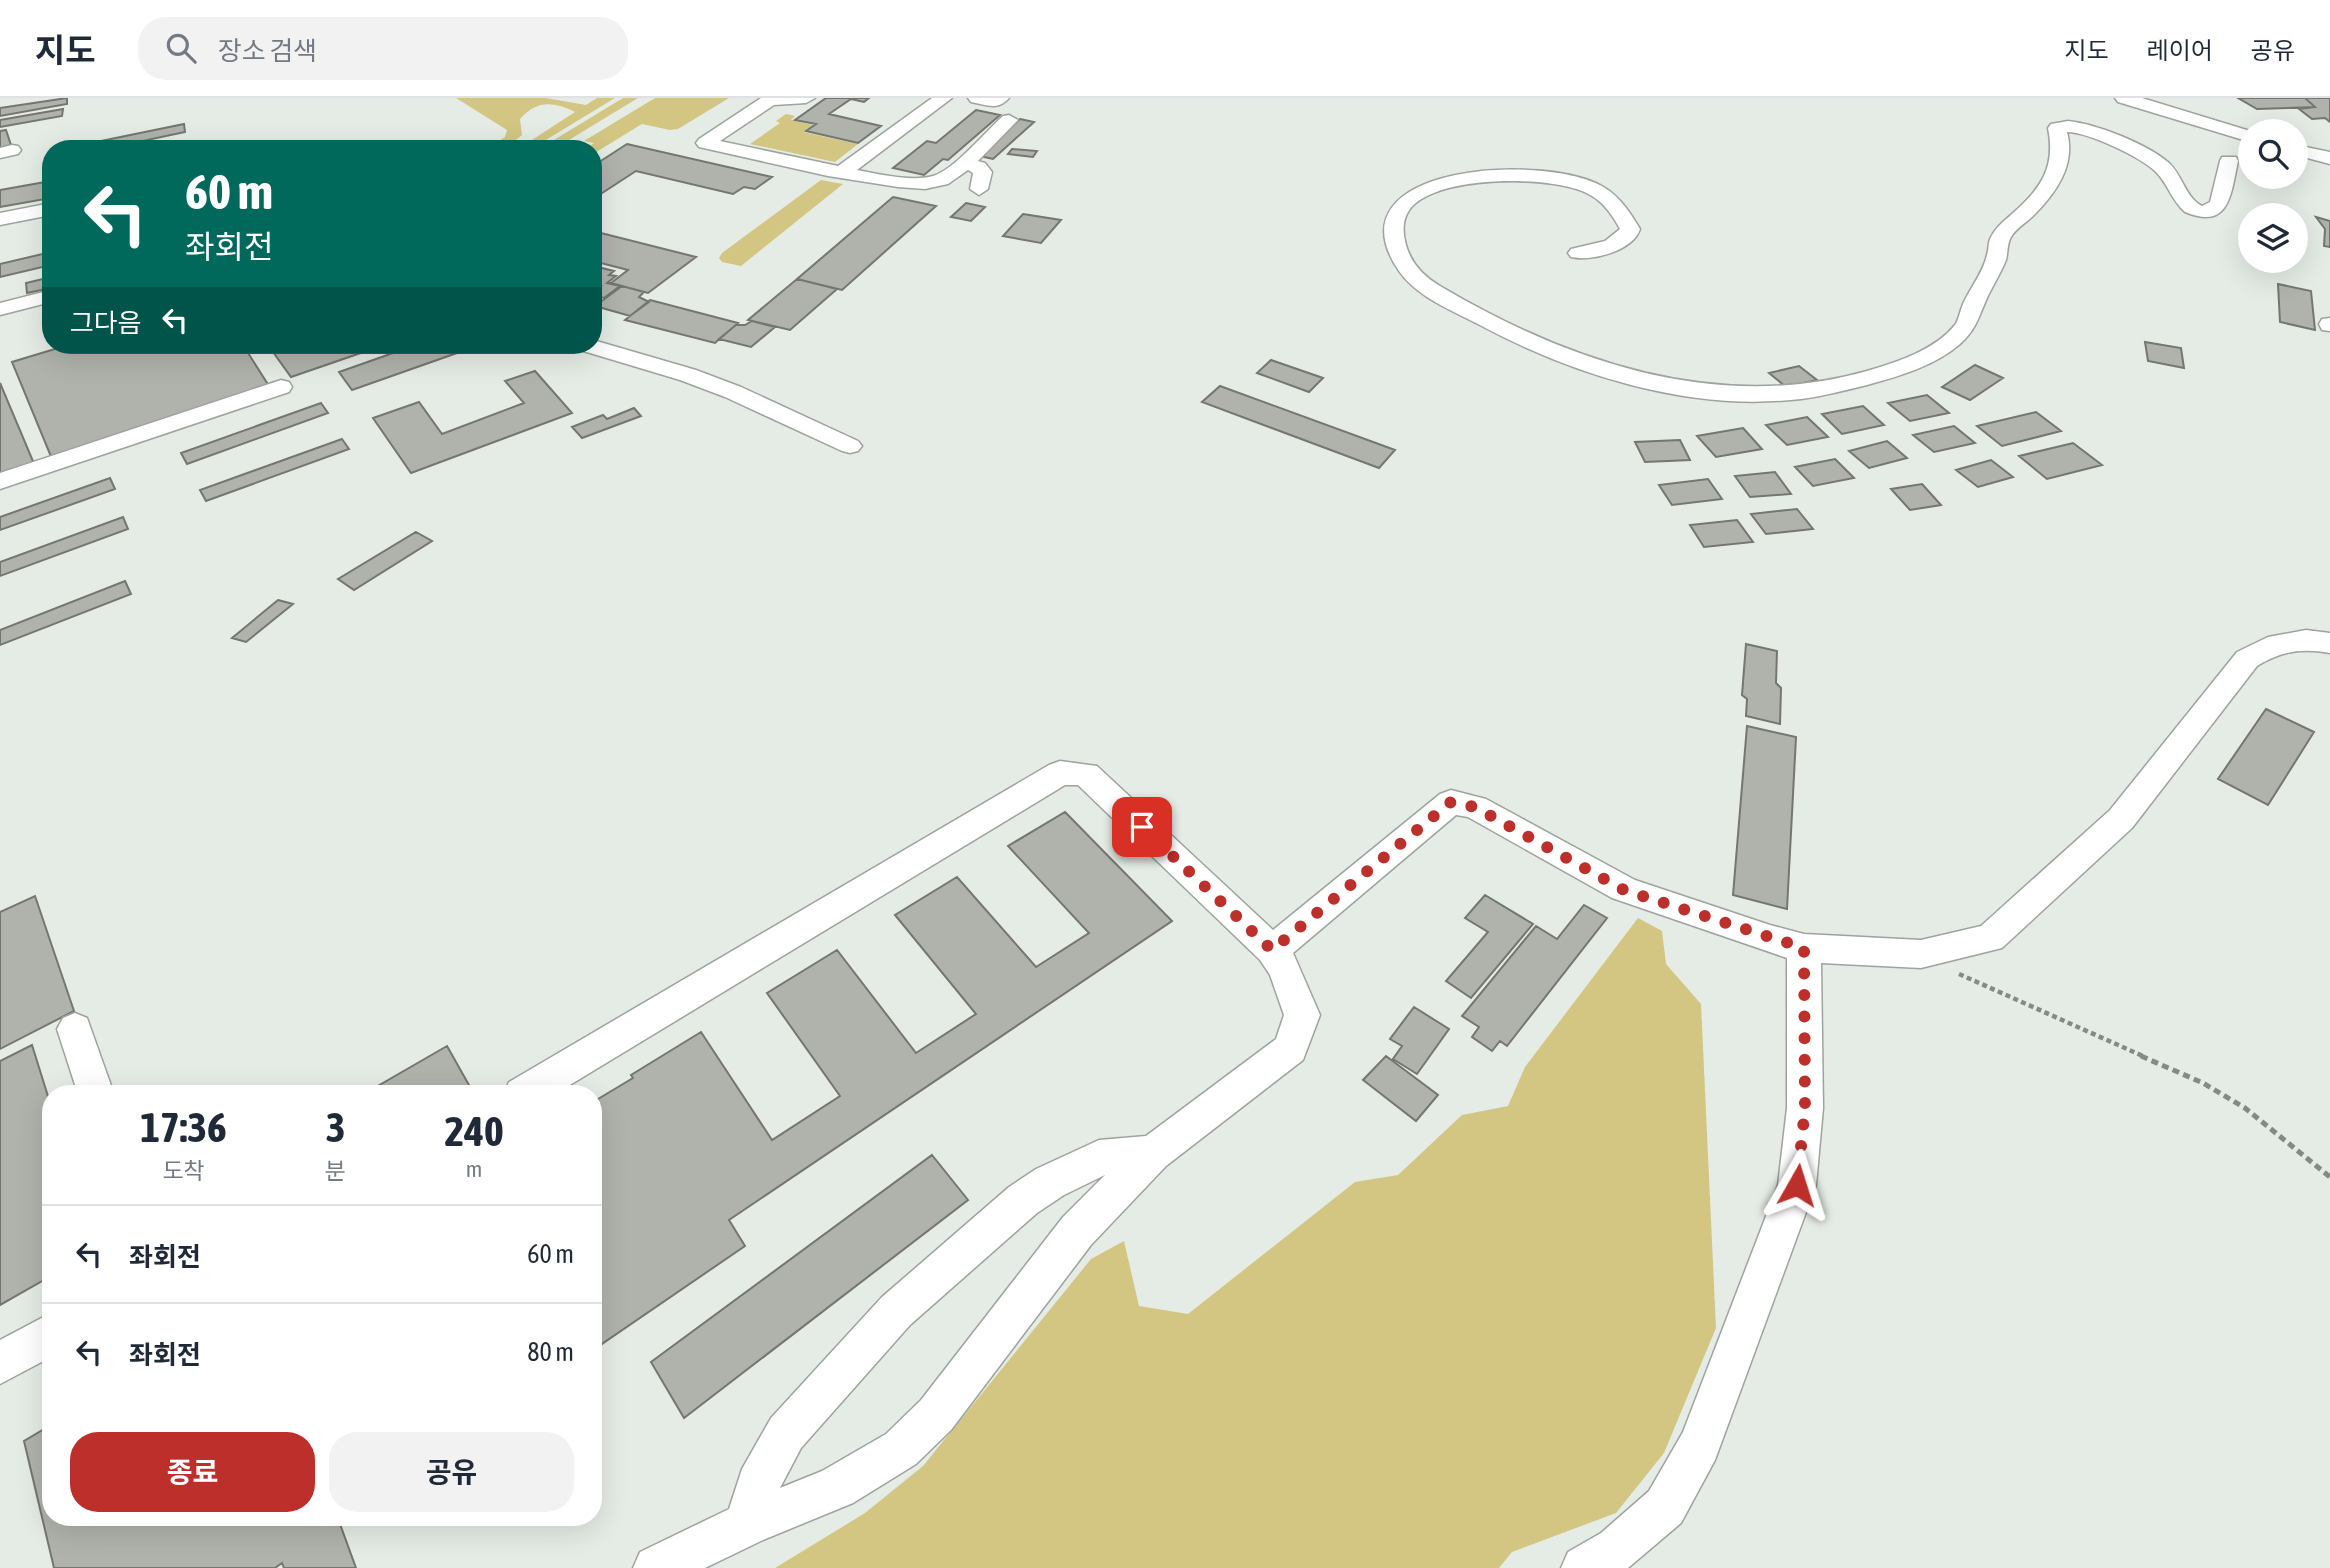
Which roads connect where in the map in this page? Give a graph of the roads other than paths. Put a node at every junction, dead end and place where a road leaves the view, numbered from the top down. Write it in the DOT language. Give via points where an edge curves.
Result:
graph roads {
  1 [pos="806,98"];
  2 [pos="943,98"];
  3 [pos="977,98"];
  4 [pos="1000,98"];
  5 [pos="2124,98"];
  6 [pos="772,99"];
  7 [pos="1009,120"];
  8 [pos="2238,133"];
  9 [pos="2308,153"];
  10 [pos="2330,158"];
  11 [pos="2229,160"];
  12 [pos="963,162"];
  13 [pos="842,172"];
  14 [pos="979,189"];
  15 [pos="42,211"];
  16 [pos="0,219"];
  17 [pos="1578,253"];
  18 [pos="42,298"];
  19 [pos="0,309"];
  20 [pos="602,349"];
  21 [pos="281,387"];
  22 [pos="850,446"];
  23 [pos="0,481"];
  24 [pos="2330,643"];
  25 [pos="1804,948"];
  26 [pos="1272,950"];
  27 [pos="75,1028"];
  28 [pos="93,1085"];
  29 [pos="537,1085"];
  30 [pos="1153,1153"];
  31 [pos="42,1339"];
  32 [pos="0,1363"];
  33 [pos="747,1524"];
  34 [pos="656,1568"];
  35 [pos="1584,1568"];
  1 -- 6 [label="street"];
  2 -- 13 [label="street"];
  3 -- 4 [label="street" via="995,102"];
  5 -- 8 [label="street"];
  6 -- 13 [label="street" via="705,143"];
  7 -- 12 [label="street"];
  9 -- 10 [label="street"];
  11 -- 17 [label="street" via="2220,204 2209,212 2196,211 2182,200 2161,166 2087,128 2060,126 2061,153 2053,175 2005,230 1966,327 1941,349 1900,369 1784,394 1719,391 1637,378 1532,342 1416,279 1395,243 1395,219 1399,209 1416,195 1469,178 1508,175 1568,180 1605,196 1630,229 1611,246"];
  12 -- 13 [label="street" via="929,184"];
  12 -- 14 [label="street" via="983,172"];
  15 -- 16 [label="street"];
  18 -- 19 [label="street"];
  20 -- 22 [label="street" via="700,379"];
  21 -- 23 [label="street"];
  24 -- 25 [label="street" via="2300,638 2273,643 2247,659 2121,819 1990,937 1921,954"];
  25 -- 26 [label="street" via="1624,890 1475,807 1451,802"];
  25 -- 35 [label="street" via="1805,1108 1797,1185 1700,1446 1665,1507 1617,1549"];
  26 -- 29 [label="street" via="1086,774 1060,773"];
  26 -- 30 [label="street" via="1302,1015 1290,1049"];
  27 -- 28 [label="street"];
  30 -- 33 [label="street" via="1077,1231 936,1415 901,1449 837,1487"];
  30 -- 33 [label="street" via="1100,1158 1050,1182 1023,1200 896,1311 786,1433 758,1485"];
  31 -- 32 [label="street"];
  33 -- 34 [label="street"];
}
